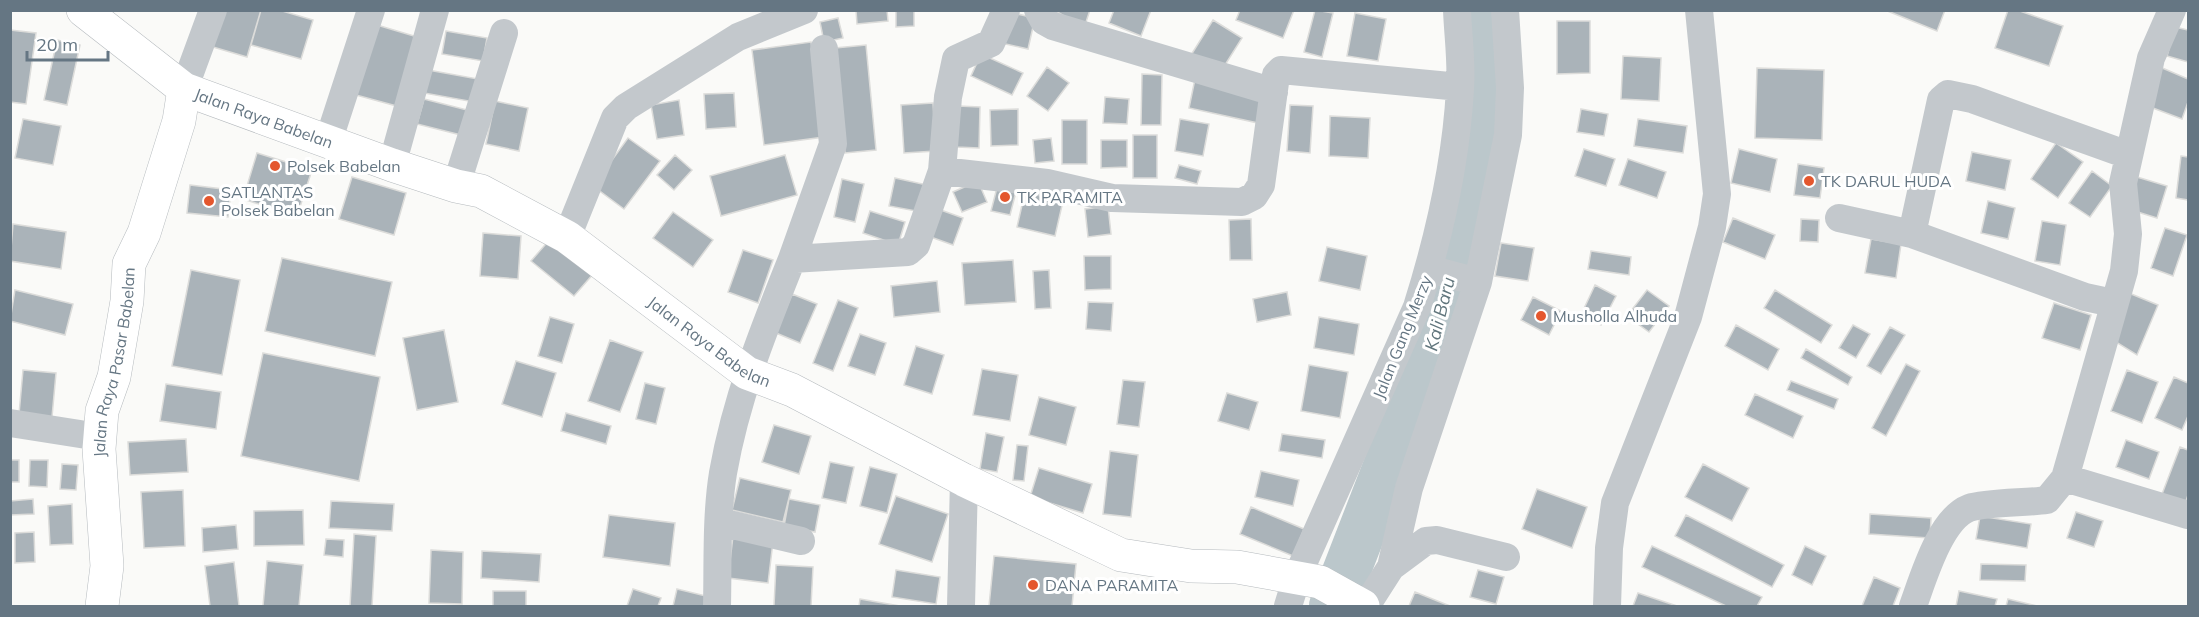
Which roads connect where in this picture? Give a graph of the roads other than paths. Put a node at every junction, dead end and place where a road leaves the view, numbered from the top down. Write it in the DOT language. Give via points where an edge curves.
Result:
graph roads {
  1 [pos="83,10"];
  2 [pos="213,10"];
  3 [pos="371,10"];
  4 [pos="435,10"];
  5 [pos="804,10"];
  6 [pos="1006,10"];
  7 [pos="1038,10"];
  8 [pos="1457,10"];
  9 [pos="1505,10"];
  10 [pos="1699,10"];
  11 [pos="2172,10"];
  12 [pos="504,33"];
  13 [pos="824,49"];
  14 [pos="1460,87"];
  15 [pos="184,89"];
  16 [pos="1274,92"];
  17 [pos="328,142"];
  18 [pos="2128,155"];
  19 [pos="392,165"];
  20 [pos="942,171"];
  21 [pos="456,186"];
  22 [pos="1839,218"];
  23 [pos="1912,234"];
  24 [pos="567,237"];
  25 [pos="792,259"];
  26 [pos="1452,275"];
  27 [pos="2114,303"];
  28 [pos="747,373"];
  29 [pos="10,423"];
  30 [pos="99,437"];
  31 [pos="2065,478"];
  32 [pos="964,480"];
  33 [pos="2188,514"];
  34 [pos="720,522"];
  35 [pos="801,541"];
  36 [pos="1506,557"];
  37 [pos="1391,567"];
  38 [pos="1302,589"];
  39 [pos="1362,604"];
  40 [pos="102,606"];
  41 [pos="717,606"];
  42 [pos="961,606"];
  43 [pos="1607,606"];
  44 [pos="1913,606"];
  1 -- 15 [label="main road, Jalan Raya Babelan"];
  2 -- 15 [label="street"];
  3 -- 17 [label="street"];
  4 -- 19 [label="street"];
  5 -- 24 [label="street" via="738,37 626,107 615,118"];
  6 -- 20 [label="street" via="991,43 956,59 948,97"];
  7 -- 16 [label="street" via="1044,21 1053,26"];
  8 -- 14 [label="street, Jalan Gang Merzy"];
  9 -- 26 [label="street" via="1510,88 1508,135"];
  10 -- 43 [label="street" via="1717,194 1712,227 1688,317 1615,503"];
  11 -- 18 [label="street" via="2151,58"];
  12 -- 21 [label="street"];
  13 -- 25 [label="street" via="833,144"];
  14 -- 16 [label="street" via="1289,69 1276,75"];
  14 -- 26 [label="street, Jalan Gang Merzy"];
  15 -- 17 [label="main road, Jalan Raya Babelan"];
  15 -- 30 [label="main road, Jalan Raya Pasar Babelan" via="179,121 129,264 123,329"];
  16 -- 20 [label="street" via="1262,185 1254,196 1242,202 1112,198 1047,183"];
  17 -- 19 [label="main road, Jalan Raya Babelan"];
  18 -- 23 [label="street" via="1948,94 1941,100"];
  18 -- 27 [label="street" via="2123,183 2127,251"];
  19 -- 21 [label="main road, Jalan Raya Babelan"];
  20 -- 25 [label="street" via="916,245 908,252"];
  21 -- 24 [label="main road, Jalan Raya Babelan" via="481,190"];
  22 -- 23 [label="street"];
  23 -- 27 [label="street" via="2085,297"];
  24 -- 28 [label="main road, Jalan Raya Babelan"];
  25 -- 28 [label="street"];
  26 -- 37 [label="street"];
  26 -- 38 [label="street, Jalan Gang Merzy" via="1417,307"];
  27 -- 31 [label="street"];
  28 -- 32 [label="main road, Jalan Raya Babelan" via="792,390"];
  28 -- 34 [label="street" via="723,476"];
  29 -- 30 [label="street"];
  30 -- 40 [label="main road, Jalan Raya Pasar Babelan" via="107,566"];
  31 -- 33 [label="street"];
  31 -- 44 [label="street" via="2047,500 1971,507 1962,512 1938,542"];
  32 -- 38 [label="main road, Jalan Raya Babelan" via="1121,555 1191,566 1237,567"];
  32 -- 42 [label="street"];
  34 -- 35 [label="street"];
  34 -- 41 [label="street"];
  36 -- 37 [label="street" via="1437,540 1426,542"];
  37 -- 39 [label="street"];
  38 -- 39 [label="main road, Jalan Raya Babelan"];
}
